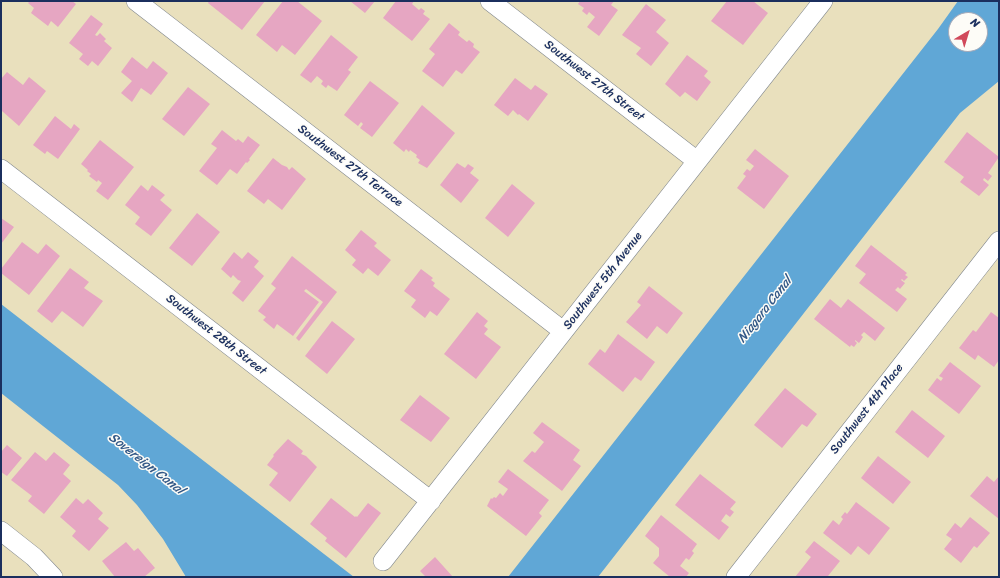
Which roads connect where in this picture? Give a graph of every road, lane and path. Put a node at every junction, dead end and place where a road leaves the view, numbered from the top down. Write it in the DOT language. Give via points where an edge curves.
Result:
graph roads {
  1 [pos="136,1"];
  2 [pos="490,1"];
  3 [pos="824,1"];
  4 [pos="697,161"];
  5 [pos="1,169"];
  6 [pos="999,241"];
  7 [pos="563,331"];
  8 [pos="431,501"];
  9 [pos="1,531"];
  10 [pos="383,562"];
  11 [pos="53,577"];
  12 [pos="736,577"];
  1 -- 7 [label="street, Southwest 27th Terrace"];
  2 -- 4 [label="street, Southwest 27th Street"];
  3 -- 4 [label="street, Southwest 5th Avenue"];
  4 -- 7 [label="street, Southwest 5th Avenue"];
  5 -- 8 [label="street, Southwest 28th Street"];
  6 -- 12 [label="street, Southwest 4th Place"];
  7 -- 8 [label="street, Southwest 5th Avenue"];
  8 -- 10 [label="street, Southwest 5th Avenue"];
  9 -- 11 [label="street" via="34,557"];
}
